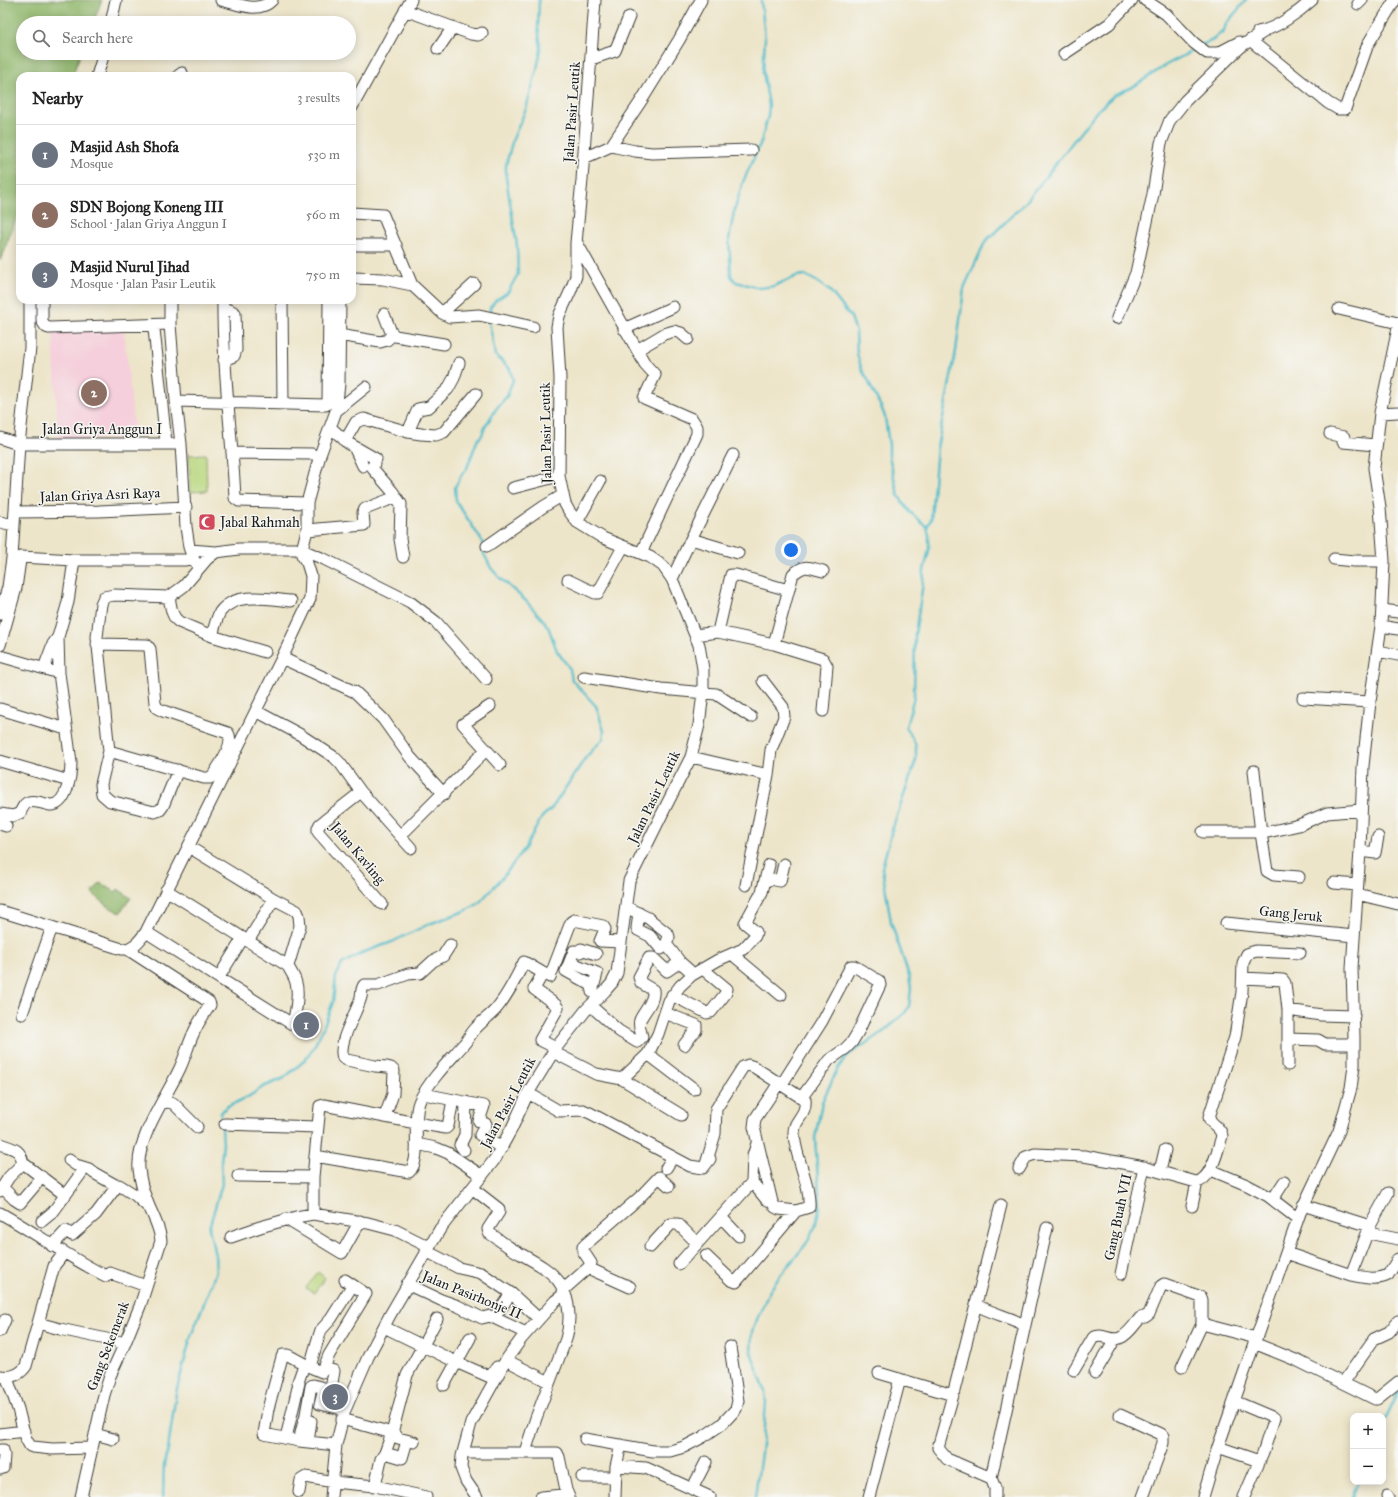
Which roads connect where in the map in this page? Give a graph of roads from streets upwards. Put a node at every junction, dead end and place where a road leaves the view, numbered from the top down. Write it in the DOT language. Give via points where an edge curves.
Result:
graph roads {
  1 [pos="116,0"];
  2 [pos="221,0"];
  3 [pos="272,0"];
  4 [pos="411,0"];
  5 [pos="595,0"];
  6 [pos="701,0"];
  7 [pos="1132,0"];
  8 [pos="1145,0"];
  9 [pos="1312,0"];
  10 [pos="1395,0"];
  11 [pos="406,10"];
  12 [pos="113,16"];
  13 [pos="629,17"];
  14 [pos="453,27"];
  15 [pos="1265,31"];
  16 [pos="482,33"];
  17 [pos="1250,40"];
  18 [pos="438,49"];
  19 [pos="1064,54"];
  20 [pos="591,59"];
  21 [pos="102,60"];
  22 [pos="99,72"];
  23 [pos="356,100"];
  24 [pos="611,146"];
  25 [pos="751,150"];
  26 [pos="584,158"];
  27 [pos="356,213"];
  28 [pos="576,243"];
  29 [pos="356,245"];
  30 [pos="396,245"];
  31 [pos="356,278"];
  32 [pos="474,284"];
  33 [pos="412,285"];
  34 [pos="30,304"];
  35 [pos="42,304"];
  36 [pos="170,304"];
  37 [pos="282,304"];
  38 [pos="329,304"];
  39 [pos="340,304"];
  40 [pos="223,305"];
  41 [pos="673,307"];
  42 [pos="1339,309"];
  43 [pos="442,313"];
  44 [pos="384,314"];
  45 [pos="1117,318"];
  46 [pos="1398,323"];
  47 [pos="170,324"];
  48 [pos="533,327"];
  49 [pos="1398,328"];
  50 [pos="154,329"];
  51 [pos="624,329"];
  52 [pos="393,334"];
  53 [pos="339,335"];
  54 [pos="688,339"];
  55 [pos="444,344"];
  56 [pos="637,350"];
  57 [pos="459,363"];
  58 [pos="366,387"];
  59 [pos="476,394"];
  60 [pos="176,401"];
  61 [pos="228,402"];
  62 [pos="283,404"];
  63 [pos="336,412"];
  64 [pos="1398,412"];
  65 [pos="1380,413"];
  66 [pos="330,427"];
  67 [pos="408,432"];
  68 [pos="1330,434"];
  69 [pos="0,438"];
  70 [pos="166,443"];
  71 [pos="21,444"];
  72 [pos="181,444"];
  73 [pos="350,444"];
  74 [pos="1375,446"];
  75 [pos="232,453"];
  76 [pos="312,454"];
  77 [pos="733,455"];
  78 [pos="363,466"];
  79 [pos="559,476"];
  80 [pos="600,481"];
  81 [pos="513,488"];
  82 [pos="563,495"];
  83 [pos="396,498"];
  84 [pos="307,503"];
  85 [pos="186,504"];
  86 [pos="15,508"];
  87 [pos="0,522"];
  88 [pos="577,522"];
  89 [pos="14,525"];
  90 [pos="307,530"];
  91 [pos="691,539"];
  92 [pos="487,546"];
  93 [pos="623,547"];
  94 [pos="299,550"];
  95 [pos="216,552"];
  96 [pos="641,553"];
  97 [pos="738,553"];
  98 [pos="192,554"];
  99 [pos="403,557"];
  100 [pos="1334,559"];
  101 [pos="74,560"];
  102 [pos="1384,561"];
  103 [pos="199,568"];
  104 [pos="823,571"];
  105 [pos="672,579"];
  106 [pos="568,580"];
  107 [pos="788,590"];
  108 [pos="169,597"];
  109 [pos="291,601"];
  110 [pos="1382,610"];
  111 [pos="1398,612"];
  112 [pos="0,614"];
  113 [pos="1381,626"];
  114 [pos="1398,628"];
  115 [pos="718,632"];
  116 [pos="695,635"];
  117 [pos="212,636"];
  118 [pos="58,637"];
  119 [pos="97,644"];
  120 [pos="774,644"];
  121 [pos="0,645"];
  122 [pos="1378,651"];
  123 [pos="265,652"];
  124 [pos="1398,655"];
  125 [pos="0,656"];
  126 [pos="282,658"];
  127 [pos="44,668"];
  128 [pos="59,673"];
  129 [pos="584,677"];
  130 [pos="486,679"];
  131 [pos="763,681"];
  132 [pos="703,693"];
  133 [pos="1303,698"];
  134 [pos="1370,702"];
  135 [pos="490,706"];
  136 [pos="0,710"];
  137 [pos="256,711"];
  138 [pos="823,711"];
  139 [pos="751,716"];
  140 [pos="66,729"];
  141 [pos="486,750"];
  142 [pos="109,751"];
  143 [pos="691,757"];
  144 [pos="0,761"];
  145 [pos="500,765"];
  146 [pos="178,770"];
  147 [pos="1254,771"];
  148 [pos="768,775"];
  149 [pos="69,781"];
  150 [pos="361,792"];
  151 [pos="444,794"];
  152 [pos="1361,810"];
  153 [pos="0,814"];
  154 [pos="1203,832"];
  155 [pos="1260,833"];
  156 [pos="400,836"];
  157 [pos="1378,837"];
  158 [pos="189,847"];
  159 [pos="411,848"];
  160 [pos="1360,851"];
  161 [pos="784,864"];
  162 [pos="769,865"];
  163 [pos="1299,877"];
  164 [pos="766,878"];
  165 [pos="1334,883"];
  166 [pos="746,885"];
  167 [pos="1357,889"];
  168 [pos="166,890"];
  169 [pos="274,899"];
  170 [pos="382,904"];
  171 [pos="1398,904"];
  172 [pos="626,907"];
  173 [pos="0,911"];
  174 [pos="639,913"];
  175 [pos="1226,923"];
  176 [pos="52,927"];
  177 [pos="146,932"];
  178 [pos="1354,936"];
  179 [pos="245,939"];
  180 [pos="600,941"];
  181 [pos="620,942"];
  182 [pos="666,944"];
  183 [pos="450,945"];
  184 [pos="127,949"];
  185 [pos="1300,953"];
  186 [pos="596,954"];
  187 [pos="732,954"];
  188 [pos="570,962"];
  189 [pos="680,962"];
  190 [pos="288,966"];
  191 [pos="704,969"];
  192 [pos="591,970"];
  193 [pos="543,973"];
  194 [pos="692,976"];
  195 [pos="219,977"];
  196 [pos="1242,978"];
  197 [pos="593,986"];
  198 [pos="672,996"];
  199 [pos="781,996"];
  200 [pos="593,1004"];
  201 [pos="1288,1010"];
  202 [pos="665,1013"];
  203 [pos="22,1014"];
  204 [pos="1354,1016"];
  205 [pos="1288,1039"];
  206 [pos="1354,1044"];
  207 [pos="684,1045"];
  208 [pos="554,1050"];
  209 [pos="648,1054"];
  210 [pos="1288,1065"];
  211 [pos="622,1079"];
  212 [pos="781,1084"];
  213 [pos="694,1089"];
  214 [pos="528,1093"];
  215 [pos="424,1094"];
  216 [pos="802,1097"];
  217 [pos="453,1100"];
  218 [pos="466,1102"];
  219 [pos="162,1103"];
  220 [pos="681,1115"];
  221 [pos="385,1116"];
  222 [pos="416,1123"];
  223 [pos="225,1124"];
  224 [pos="196,1126"];
  225 [pos="317,1127"];
  226 [pos="757,1143"];
  227 [pos="0,1144"];
  228 [pos="416,1144"];
  229 [pos="502,1148"];
  230 [pos="464,1150"];
  231 [pos="1165,1150"];
  232 [pos="315,1156"];
  233 [pos="673,1156"];
  234 [pos="69,1160"];
  235 [pos="23,1163"];
  236 [pos="1144,1167"];
  237 [pos="85,1168"];
  238 [pos="666,1168"];
  239 [pos="1019,1169"];
  240 [pos="1211,1170"];
  241 [pos="1160,1171"];
  242 [pos="238,1176"];
  243 [pos="482,1176"];
  244 [pos="42,1177"];
  245 [pos="313,1177"];
  246 [pos="752,1182"];
  247 [pos="1198,1182"];
  248 [pos="1284,1182"];
  249 [pos="117,1186"];
  250 [pos="669,1186"];
  251 [pos="472,1188"];
  252 [pos="1,1189"];
  253 [pos="1388,1193"];
  254 [pos="65,1195"];
  255 [pos="1273,1200"];
  256 [pos="772,1202"];
  257 [pos="1001,1205"];
  258 [pos="1303,1205"];
  259 [pos="1192,1206"];
  260 [pos="150,1209"];
  261 [pos="796,1211"];
  262 [pos="0,1213"];
  263 [pos="313,1214"];
  264 [pos="721,1217"];
  265 [pos="1298,1219"];
  266 [pos="286,1220"];
  267 [pos="42,1221"];
  268 [pos="360,1222"];
  269 [pos="1047,1228"];
  270 [pos="1369,1230"];
  271 [pos="739,1236"];
  272 [pos="231,1237"];
  273 [pos="1398,1239"];
  274 [pos="697,1243"];
  275 [pos="52,1246"];
  276 [pos="650,1247"];
  277 [pos="428,1249"];
  278 [pos="64,1253"];
  279 [pos="1286,1253"];
  280 [pos="706,1256"];
  281 [pos="1398,1259"];
  282 [pos="680,1264"];
  283 [pos="588,1268"];
  284 [pos="1121,1274"];
  285 [pos="1351,1275"];
  286 [pos="407,1284"];
  287 [pos="146,1286"];
  288 [pos="630,1287"];
  289 [pos="563,1292"];
  290 [pos="512,1294"];
  291 [pos="976,1305"];
  292 [pos="494,1318"];
  293 [pos="437,1319"];
  294 [pos="539,1319"];
  295 [pos="5,1320"];
  296 [pos="1398,1321"];
  297 [pos="38,1322"];
  298 [pos="1202,1324"];
  299 [pos="1025,1325"];
  300 [pos="384,1326"];
  301 [pos="0,1331"];
  302 [pos="526,1333"];
  303 [pos="1394,1333"];
  304 [pos="470,1338"];
  305 [pos="514,1338"];
  306 [pos="1114,1339"];
  307 [pos="1255,1340"];
  308 [pos="125,1343"];
  309 [pos="422,1346"];
  310 [pos="730,1347"];
  311 [pos="506,1360"];
  312 [pos="456,1362"];
  313 [pos="307,1366"];
  314 [pos="1182,1367"];
  315 [pos="324,1368"];
  316 [pos="1074,1370"];
  317 [pos="879,1373"];
  318 [pos="1095,1373"];
  319 [pos="2,1376"];
  320 [pos="900,1379"];
  321 [pos="549,1382"];
  322 [pos="1343,1382"];
  323 [pos="1398,1382"];
  324 [pos="444,1385"];
  325 [pos="324,1388"];
  326 [pos="953,1395"];
  327 [pos="1234,1401"];
  328 [pos="344,1415"];
  329 [pos="1120,1416"];
  330 [pos="24,1431"];
  331 [pos="392,1433"];
  332 [pos="0,1434"];
  333 [pos="94,1434"];
  334 [pos="286,1438"];
  335 [pos="113,1439"];
  336 [pos="585,1439"];
  337 [pos="304,1441"];
  338 [pos="336,1445"];
  339 [pos="621,1445"];
  340 [pos="1218,1447"];
  341 [pos="91,1448"];
  342 [pos="0,1450"];
  343 [pos="525,1452"];
  344 [pos="385,1453"];
  345 [pos="470,1453"];
  346 [pos="1259,1461"];
  347 [pos="706,1462"];
  348 [pos="0,1469"];
  349 [pos="616,1472"];
  350 [pos="582,1477"];
  351 [pos="991,1478"];
  352 [pos="333,1482"];
  353 [pos="692,1489"];
  354 [pos="381,1490"];
  355 [pos="299,1492"];
  356 [pos="568,1495"];
  357 [pos="81,1497"];
  358 [pos="331,1497"];
  359 [pos="426,1497"];
  360 [pos="477,1497"];
  361 [pos="541,1497"];
  362 [pos="615,1497"];
  363 [pos="710,1497"];
  364 [pos="869,1497"];
  365 [pos="995,1497"];
  366 [pos="1143,1497"];
  367 [pos="1203,1497"];
  368 [pos="1244,1497"];
  1 -- 12 [label="street"];
  2 -- 3 [label="street" via="254,8"];
  4 -- 11 [label="street"];
  5 -- 20 [label="street, Jalan Pasir Leutik"];
  6 -- 24 [label="street" via="679,40"];
  7 -- 19 [label="street" via="1109,24"];
  8 -- 15 [label="street" via="1166,14 1207,53 1218,54 1252,35"];
  9 -- 15 [label="street" via="1302,10"];
  10 -- 17 [label="street" via="1368,44 1345,109 1338,109 1328,103"];
  11 -- 14 [label="street"];
  11 -- 23 [label="street"];
  13 -- 20 [label="street" via="615,51"];
  14 -- 16 [label="street" via="471,34"];
  14 -- 18 [label="street"];
  15 -- 17 [label="street"];
  17 -- 45 [label="street" via="1190,96 1170,120 1161,143 1136,273"];
  20 -- 26 [label="street, Jalan Pasir Leutik"];
  21 -- 22 [label="street"];
  24 -- 25 [label="street" via="652,153"];
  24 -- 26 [label="street"];
  26 -- 28 [label="street, Jalan Pasir Leutik"];
  27 -- 30 [label="street" via="383,215"];
  28 -- 51 [label="street"];
  28 -- 79 [label="street, Jalan Pasir Leutik" via="575,281 559,316 557,327 560,378"];
  29 -- 30 [label="street"];
  30 -- 33 [label="street"];
  31 -- 33 [label="street" via="383,279"];
  32 -- 43 [label="street"];
  33 -- 43 [label="street"];
  34 -- 71 [label="street" via="30,348"];
  35 -- 47 [label="street" via="42,321 49,328"];
  36 -- 47 [label="street"];
  37 -- 62 [label="street"];
  38 -- 62 [label="street" via="328,402 326,405"];
  39 -- 53 [label="street"];
  40 -- 61 [label="street"];
  41 -- 51 [label="street"];
  42 -- 46 [label="street"];
  43 -- 48 [label="street" via="450,317 479,315"];
  44 -- 52 [label="street"];
  47 -- 60 [label="street"];
  49 -- 65 [label="street"];
  50 -- 70 [label="street"];
  51 -- 56 [label="street"];
  52 -- 53 [label="street" via="380,342"];
  52 -- 55 [label="street"];
  53 -- 63 [label="street"];
  54 -- 56 [label="street" via="674,331"];
  56 -- 96 [label="street" via="655,375 644,398 692,419 697,427 697,434"];
  57 -- 67 [label="street" via="448,389 429,407 418,409"];
  58 -- 63 [label="street"];
  59 -- 67 [label="street" via="442,434"];
  60 -- 61 [label="street"];
  60 -- 72 [label="street"];
  61 -- 62 [label="street"];
  61 -- 75 [label="street"];
  63 -- 66 [label="street"];
  64 -- 65 [label="street"];
  65 -- 74 [label="street"];
  66 -- 73 [label="street"];
  66 -- 84 [label="street"];
  67 -- 73 [label="street" via="362,419 354,424"];
  68 -- 74 [label="street" via="1345,435 1343,442"];
  69 -- 71 [label="street, Jalan Griya Anggun I"];
  70 -- 71 [label="street, Jalan Griya Anggun I"];
  70 -- 72 [label="street, Jalan Griya Anggun I"];
  71 -- 86 [label="street"];
  72 -- 85 [label="street"];
  73 -- 78 [label="street"];
  73 -- 83 [label="street" via="376,459 373,469"];
  74 -- 102 [label="street" via="1374,468"];
  75 -- 76 [label="street"];
  75 -- 84 [label="street" via="236,500"];
  77 -- 91 [label="street"];
  79 -- 81 [label="street"];
  79 -- 82 [label="street, Jalan Pasir Leutik"];
  80 -- 88 [label="street"];
  82 -- 88 [label="street, Jalan Pasir Leutik" via="569,511"];
  82 -- 92 [label="street"];
  83 -- 90 [label="street" via="365,509 364,525"];
  83 -- 99 [label="street" via="401,504 400,539"];
  84 -- 90 [label="street"];
  85 -- 86 [label="street, Jalan Griya Asri Raya"];
  85 -- 98 [label="street" via="186,527"];
  86 -- 89 [label="street"];
  87 -- 89 [label="street"];
  88 -- 93 [label="street, Jalan Pasir Leutik"];
  89 -- 112 [label="street" via="8,587"];
  90 -- 94 [label="street"];
  91 -- 97 [label="street"];
  91 -- 105 [label="street"];
  93 -- 96 [label="street, Jalan Pasir Leutik"];
  93 -- 106 [label="street" via="598,593"];
  94 -- 95 [label="street" via="239,549"];
  94 -- 126 [label="street" via="308,563 311,576 310,599"];
  94 -- 130 [label="street" via="324,559 410,602 436,622"];
  95 -- 98 [label="street"];
  95 -- 103 [label="street"];
  96 -- 105 [label="street, Jalan Pasir Leutik" via="658,561"];
  98 -- 101 [label="street" via="185,560"];
  98 -- 103 [label="street"];
  100 -- 102 [label="street"];
  101 -- 118 [label="street" via="68,602"];
  101 -- 121 [label="street" via="21,557"];
  102 -- 110 [label="street"];
  103 -- 108 [label="street" via="184,586"];
  104 -- 107 [label="street" via="802,567 793,574"];
  105 -- 116 [label="street, Jalan Pasir Leutik"];
  107 -- 115 [label="street" via="731,575"];
  107 -- 120 [label="street"];
  108 -- 117 [label="street" via="175,619"];
  108 -- 119 [label="street" via="104,597"];
  109 -- 117 [label="street" via="245,598 233,602 219,614"];
  110 -- 111 [label="street"];
  110 -- 113 [label="street"];
  113 -- 114 [label="street"];
  113 -- 122 [label="street"];
  115 -- 116 [label="street"];
  115 -- 120 [label="street"];
  116 -- 132 [label="street, Jalan Pasir Leutik" via="702,660"];
  117 -- 123 [label="street"];
  118 -- 127 [label="street"];
  118 -- 128 [label="street"];
  119 -- 142 [label="street"];
  119 -- 146 [label="street" via="147,645 150,649 157,708 228,733 230,736 230,743 210,778"];
  120 -- 138 [label="street" via="824,659 827,666"];
  122 -- 124 [label="street"];
  122 -- 134 [label="street"];
  125 -- 127 [label="street"];
  126 -- 137 [label="street"];
  126 -- 151 [label="street" via="355,692 383,719 410,757"];
  127 -- 128 [label="street"];
  128 -- 140 [label="street"];
  129 -- 132 [label="street"];
  131 -- 148 [label="street" via="784,712 771,750"];
  132 -- 139 [label="street" via="719,695"];
  132 -- 143 [label="street, Jalan Pasir Leutik" via="700,725"];
  133 -- 134 [label="street"];
  134 -- 152 [label="street"];
  135 -- 141 [label="street" via="463,724"];
  136 -- 140 [label="street"];
  137 -- 150 [label="street" via="299,734 334,757"];
  137 -- 158 [label="street"];
  140 -- 149 [label="street" via="71,762"];
  141 -- 145 [label="street"];
  141 -- 151 [label="street"];
  142 -- 146 [label="street"];
  142 -- 146 [label="street" via="101,784 102,794 110,801 154,812 160,810"];
  143 -- 148 [label="street"];
  143 -- 172 [label="street, Jalan Pasir Leutik" via="629,881"];
  144 -- 149 [label="street"];
  147 -- 155 [label="street"];
  148 -- 166 [label="street"];
  149 -- 153 [label="street" via="58,805 30,801 24,804 20,813 13,816"];
  150 -- 156 [label="street"];
  150 -- 170 [label="street, Jalan Kavling" via="320,824 318,832"];
  151 -- 156 [label="street"];
  152 -- 155 [label="street" via="1327,813 1300,825"];
  152 -- 160 [label="street"];
  154 -- 155 [label="street"];
  155 -- 163 [label="street" via="1268,873"];
  156 -- 159 [label="street"];
  157 -- 160 [label="street" via="1375,852"];
  158 -- 168 [label="street"];
  158 -- 169 [label="street"];
  160 -- 167 [label="street"];
  161 -- 164 [label="street" via="780,881"];
  162 -- 164 [label="street"];
  164 -- 187 [label="street" via="762,892 745,923 756,932 755,936 743,949"];
  165 -- 167 [label="street"];
  167 -- 171 [label="street"];
  167 -- 178 [label="street"];
  168 -- 177 [label="street"];
  168 -- 179 [label="street"];
  169 -- 179 [label="street"];
  169 -- 190 [label="street" via="297,911 299,916 300,926"];
  172 -- 174 [label="street"];
  172 -- 181 [label="street, Jalan Pasir Leutik"];
  173 -- 176 [label="street"];
  174 -- 182 [label="street" via="668,934"];
  174 -- 182 [label="street" via="638,930 650,936 661,949"];
  175 -- 178 [label="street, Gang Jeruk"];
  176 -- 184 [label="street"];
  176 -- 203 [label="street"];
  177 -- 184 [label="street" via="139,942"];
  177 -- 195 [label="street"];
  178 -- 204 [label="street"];
  179 -- 190 [label="street"];
  179 -- 195 [label="street"];
  180 -- 181 [label="street"];
  180 -- 186 [label="street"];
  180 -- 193 [label="street" via="604,926 574,920 550,977"];
  181 -- 200 [label="street, Jalan Pasir Leutik" via="616,973 612,983"];
  182 -- 189 [label="street"];
  183 -- 221 [label="street" via="442,956 420,973 402,976 378,985 364,985 362,988 341,1053 346,1060 387,1067 394,1071 392,1094"];
  184 -- 219 [label="street, Gang Sekemerak" via="210,1002"];
  185 -- 196 [label="street" via="1250,952 1243,963"];
  186 -- 188 [label="street" via="582,949 580,952 574,951"];
  186 -- 192 [label="street"];
  187 -- 191 [label="street"];
  187 -- 199 [label="street"];
  188 -- 192 [label="street"];
  188 -- 197 [label="street" via="566,971"];
  189 -- 194 [label="street"];
  189 -- 200 [label="street" via="665,971 653,958 649,958 639,977 640,983 654,993 640,1021 642,1037 637,1042 619,1031"];
  190 -- 195 [label="street" via="298,991 292,1024"];
  191 -- 194 [label="street"];
  191 -- 198 [label="street" via="727,989 711,1012 707,1013"];
  192 -- 197 [label="street" via="597,973"];
  193 -- 208 [label="street" via="534,989 558,1008 540,1040"];
  193 -- 215 [label="street" via="524,962 502,1002 475,1028"];
  194 -- 198 [label="street"];
  196 -- 201 [label="street" via="1283,980"];
  196 -- 240 [label="street" via="1235,1037 1209,1117 1222,1134"];
  197 -- 200 [label="street"];
  198 -- 202 [label="street"];
  200 -- 208 [label="street, Jalan Pasir Leutik"];
  201 -- 204 [label="street"];
  201 -- 205 [label="street"];
  202 -- 207 [label="street" via="696,1026 696,1030"];
  202 -- 209 [label="street"];
  204 -- 206 [label="street"];
  205 -- 206 [label="street" via="1318,1040 1325,1044"];
  205 -- 210 [label="street"];
  206 -- 258 [label="street" via="1351,1088 1346,1108 1329,1153"];
  208 -- 211 [label="street" via="596,1074"];
  208 -- 214 [label="street, Jalan Pasir Leutik"];
  209 -- 211 [label="street"];
  209 -- 213 [label="street"];
  211 -- 220 [label="street"];
  212 -- 216 [label="street"];
  212 -- 216 [label="street" via="822,1021 851,966 879,981 880,985 852,1042 829,1060"];
  212 -- 226 [label="street" via="755,1119"];
  212 -- 233 [label="street" via="754,1067 743,1067 716,1109 715,1134 703,1168 690,1166"];
  214 -- 229 [label="street, Jalan Pasir Leutik"];
  214 -- 233 [label="street" via="559,1111 583,1110 590,1113"];
  215 -- 217 [label="street"];
  215 -- 222 [label="street" via="418,1104"];
  216 -- 261 [label="street" via="806,1107 795,1126 794,1136 810,1205 807,1209"];
  217 -- 218 [label="street"];
  217 -- 222 [label="street" via="448,1127"];
  218 -- 229 [label="street" via="484,1106 479,1121 486,1124 480,1135"];
  218 -- 230 [label="street" via="465,1135 460,1145"];
  219 -- 224 [label="street" via="173,1103"];
  219 -- 260 [label="street, Gang Sekemerak" via="142,1144 139,1158 140,1177"];
  221 -- 222 [label="street"];
  221 -- 225 [label="street" via="321,1106"];
  222 -- 228 [label="street"];
  223 -- 225 [label="street"];
  225 -- 232 [label="street"];
  226 -- 246 [label="street" via="753,1156"];
  226 -- 256 [label="street"];
  227 -- 235 [label="street" via="17,1150"];
  228 -- 232 [label="street" via="412,1169 409,1172"];
  228 -- 243 [label="street" via="448,1153"];
  229 -- 243 [label="street, Jalan Pasir Leutik"];
  231 -- 241 [label="street"];
  232 -- 245 [label="street"];
  233 -- 238 [label="street"];
  234 -- 237 [label="street"];
  235 -- 244 [label="street"];
  235 -- 252 [label="street"];
  236 -- 239 [label="street" via="1084,1156 1035,1154 1026,1157"];
  236 -- 241 [label="street"];
  236 -- 284 [label="street, Gang Buah VII"];
  237 -- 249 [label="street"];
  237 -- 254 [label="street"];
  240 -- 247 [label="street"];
  240 -- 255 [label="street" via="1247,1185"];
  241 -- 247 [label="street"];
  242 -- 245 [label="street"];
  243 -- 251 [label="street, Jalan Pasir Leutik"];
  244 -- 252 [label="street" via="20,1203"];
  244 -- 254 [label="street"];
  245 -- 263 [label="street"];
  246 -- 256 [label="street" via="766,1199"];
  246 -- 264 [label="street"];
  247 -- 259 [label="street"];
  248 -- 255 [label="street"];
  249 -- 260 [label="street" via="135,1195"];
  249 -- 275 [label="street" via="96,1214 72,1235 66,1231"];
  250 -- 283 [label="street" via="659,1177 583,1247 591,1263"];
  251 -- 277 [label="street, Jalan Pasir Leutik"];
  251 -- 289 [label="street" via="499,1209 500,1212 488,1229 489,1233 549,1272 560,1284"];
  253 -- 270 [label="street"];
  254 -- 267 [label="street" via="53,1212"];
  255 -- 265 [label="street"];
  256 -- 261 [label="street" via="779,1209"];
  257 -- 291 [label="street"];
  258 -- 265 [label="street"];
  258 -- 270 [label="street"];
  260 -- 287 [label="street, Gang Sekemerak" via="158,1224 161,1241"];
  261 -- 280 [label="street" via="736,1282"];
  262 -- 275 [label="street"];
  263 -- 266 [label="street"];
  263 -- 268 [label="street"];
  264 -- 271 [label="street"];
  264 -- 274 [label="street"];
  265 -- 279 [label="street"];
  266 -- 268 [label="street" via="342,1253"];
  266 -- 272 [label="street"];
  268 -- 277 [label="street" via="395,1230"];
  269 -- 299 [label="street"];
  270 -- 273 [label="street"];
  270 -- 285 [label="street"];
  274 -- 276 [label="street" via="678,1224 671,1224"];
  274 -- 282 [label="street"];
  275 -- 278 [label="street"];
  277 -- 286 [label="street, Jalan Pasir Leutik"];
  277 -- 290 [label="street" via="459,1268 481,1273"];
  278 -- 287 [label="street" via="106,1276 110,1273"];
  278 -- 297 [label="street" via="54,1266"];
  279 -- 285 [label="street"];
  279 -- 307 [label="street"];
  281 -- 285 [label="street" via="1385,1277"];
  283 -- 288 [label="street"];
  283 -- 289 [label="street"];
  286 -- 292 [label="street, Jalan Pasirhonje II" via="482,1318"];
  286 -- 300 [label="street, Jalan Pasir Leutik"];
  287 -- 308 [label="street, Gang Sekemerak"];
  289 -- 294 [label="street"];
  289 -- 321 [label="street" via="569,1330"];
  290 -- 292 [label="street"];
  290 -- 294 [label="street"];
  291 -- 299 [label="street"];
  291 -- 326 [label="street"];
  292 -- 302 [label="street, Jalan Pasirhonje II"];
  293 -- 309 [label="street"];
  294 -- 302 [label="street"];
  295 -- 301 [label="street"];
  296 -- 303 [label="street"];
  297 -- 308 [label="street"];
  297 -- 319 [label="street" via="26,1366 21,1372"];
  298 -- 306 [label="street" via="1201,1297 1164,1284 1149,1314 1140,1318 1121,1338"];
  298 -- 307 [label="street"];
  298 -- 314 [label="street"];
  299 -- 351 [label="street"];
  300 -- 309 [label="street"];
  300 -- 328 [label="street, Jalan Pasir Leutik" via="359,1376"];
  302 -- 311 [label="street"];
  303 -- 322 [label="street" via="1374,1339"];
  304 -- 312 [label="street"];
  305 -- 312 [label="street" via="491,1376"];
  306 -- 316 [label="street" via="1100,1335 1093,1338"];
  306 -- 318 [label="street"];
  307 -- 322 [label="street"];
  307 -- 327 [label="street"];
  308 -- 333 [label="street, Gang Sekemerak" via="110,1376"];
  309 -- 312 [label="street"];
  309 -- 331 [label="street" via="407,1375"];
  310 -- 339 [label="street" via="738,1401 736,1409 722,1424 684,1447 670,1451 653,1451"];
  311 -- 321 [label="street"];
  311 -- 360 [label="street" via="471,1423 462,1456 462,1474"];
  312 -- 324 [label="street"];
  313 -- 315 [label="street" via="322,1372"];
  313 -- 315 [label="street" via="321,1330 331,1319 348,1283 366,1294 329,1355"];
  313 -- 334 [label="street" via="298,1382"];
  313 -- 334 [label="street" via="288,1355 283,1355 274,1384 264,1434"];
  315 -- 325 [label="street" via="334,1371 331,1389"];
  317 -- 320 [label="street"];
  319 -- 330 [label="street" via="18,1409"];
  320 -- 326 [label="street"];
  320 -- 364 [label="street"];
  321 -- 343 [label="street"];
  322 -- 323 [label="street" via="1377,1399"];
  325 -- 328 [label="street" via="320,1404"];
  325 -- 337 [label="street" via="311,1386 306,1420 311,1422"];
  326 -- 351 [label="street" via="938,1448 947,1459"];
  327 -- 340 [label="street"];
  327 -- 346 [label="street" via="1274,1418"];
  328 -- 331 [label="street"];
  328 -- 338 [label="street, Jalan Pasir Leutik"];
  329 -- 366 [label="street" via="1163,1436 1163,1443"];
  330 -- 332 [label="street"];
  330 -- 341 [label="street" via="28,1443 33,1448"];
  331 -- 344 [label="street"];
  331 -- 344 [label="street" via="411,1442 402,1458"];
  333 -- 335 [label="street"];
  333 -- 341 [label="street, Gang Sekemerak"];
  334 -- 337 [label="street"];
  336 -- 339 [label="street"];
  337 -- 338 [label="street"];
  338 -- 352 [label="street, Jalan Pasir Leutik"];
  339 -- 349 [label="street"];
  340 -- 346 [label="street"];
  340 -- 367 [label="street"];
  341 -- 357 [label="street, Gang Sekemerak"];
  342 -- 348 [label="street" via="3,1450 4,1455 3,1468"];
  343 -- 345 [label="street"];
  343 -- 356 [label="street" via="557,1453"];
  344 -- 354 [label="street" via="381,1459"];
  346 -- 368 [label="street"];
  347 -- 353 [label="street"];
  349 -- 350 [label="street"];
  349 -- 353 [label="street" via="646,1468"];
  349 -- 362 [label="street"];
  351 -- 365 [label="street"];
  352 -- 354 [label="street"];
  352 -- 355 [label="street" via="305,1477 301,1480"];
  352 -- 358 [label="street, Jalan Pasir Leutik"];
  353 -- 363 [label="street"];
  354 -- 359 [label="street"];
  356 -- 361 [label="street"];
}
